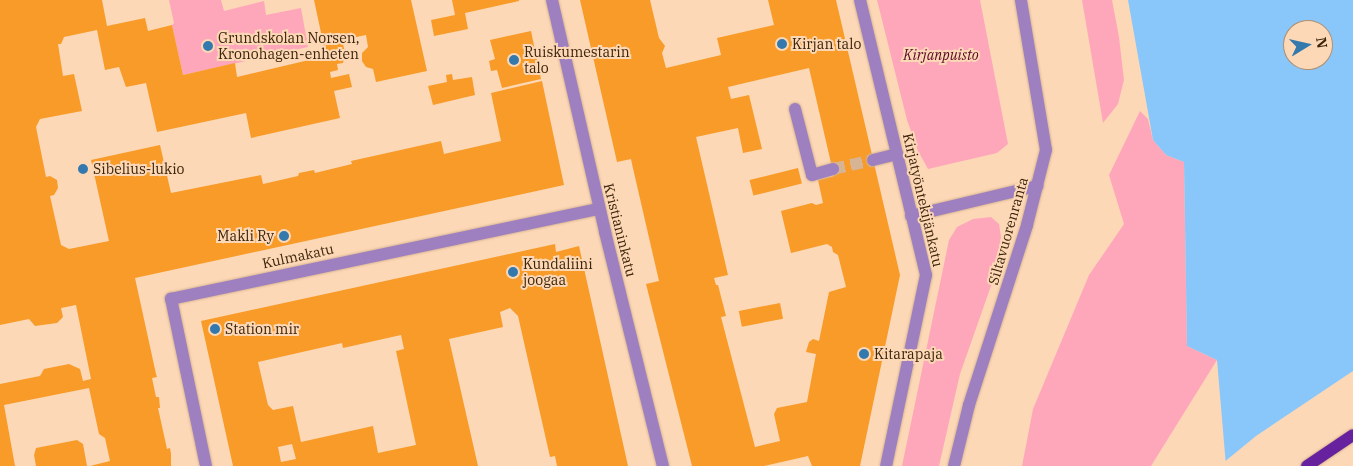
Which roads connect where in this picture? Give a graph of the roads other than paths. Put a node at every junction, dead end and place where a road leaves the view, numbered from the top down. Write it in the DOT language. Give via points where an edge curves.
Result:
graph roads {
  1 [pos="552,0"];
  2 [pos="860,0"];
  3 [pos="1021,0"];
  4 [pos="795,109"];
  5 [pos="897,154"];
  6 [pos="873,160"];
  7 [pos="833,170"];
  8 [pos="1037,186"];
  9 [pos="599,209"];
  10 [pos="912,216"];
  11 [pos="1353,435"];
  12 [pos="206,466"];
  13 [pos="663,466"];
  14 [pos="886,466"];
  15 [pos="954,466"];
  16 [pos="1307,466"];
  1 -- 9 [label="street, Kristianinkatu"];
  2 -- 5 [label="street, Kirjatyöntekijänkatu"];
  3 -- 8 [label="street, Siltavuorenranta" via="1046,150"];
  4 -- 7 [label="street" via="812,175"];
  5 -- 6 [label="street"];
  5 -- 10 [label="street, Kirjatyöntekijänkatu"];
  8 -- 10 [label="street"];
  8 -- 15 [label="street, Siltavuorenranta" via="969,404"];
  9 -- 12 [label="street, Kulmakatu" via="171,299"];
  9 -- 13 [label="street, Kristianinkatu"];
  10 -- 14 [label="street, Kirjatyöntekijänkatu" via="926,275"];
  11 -- 16 [label="main road"];
}
